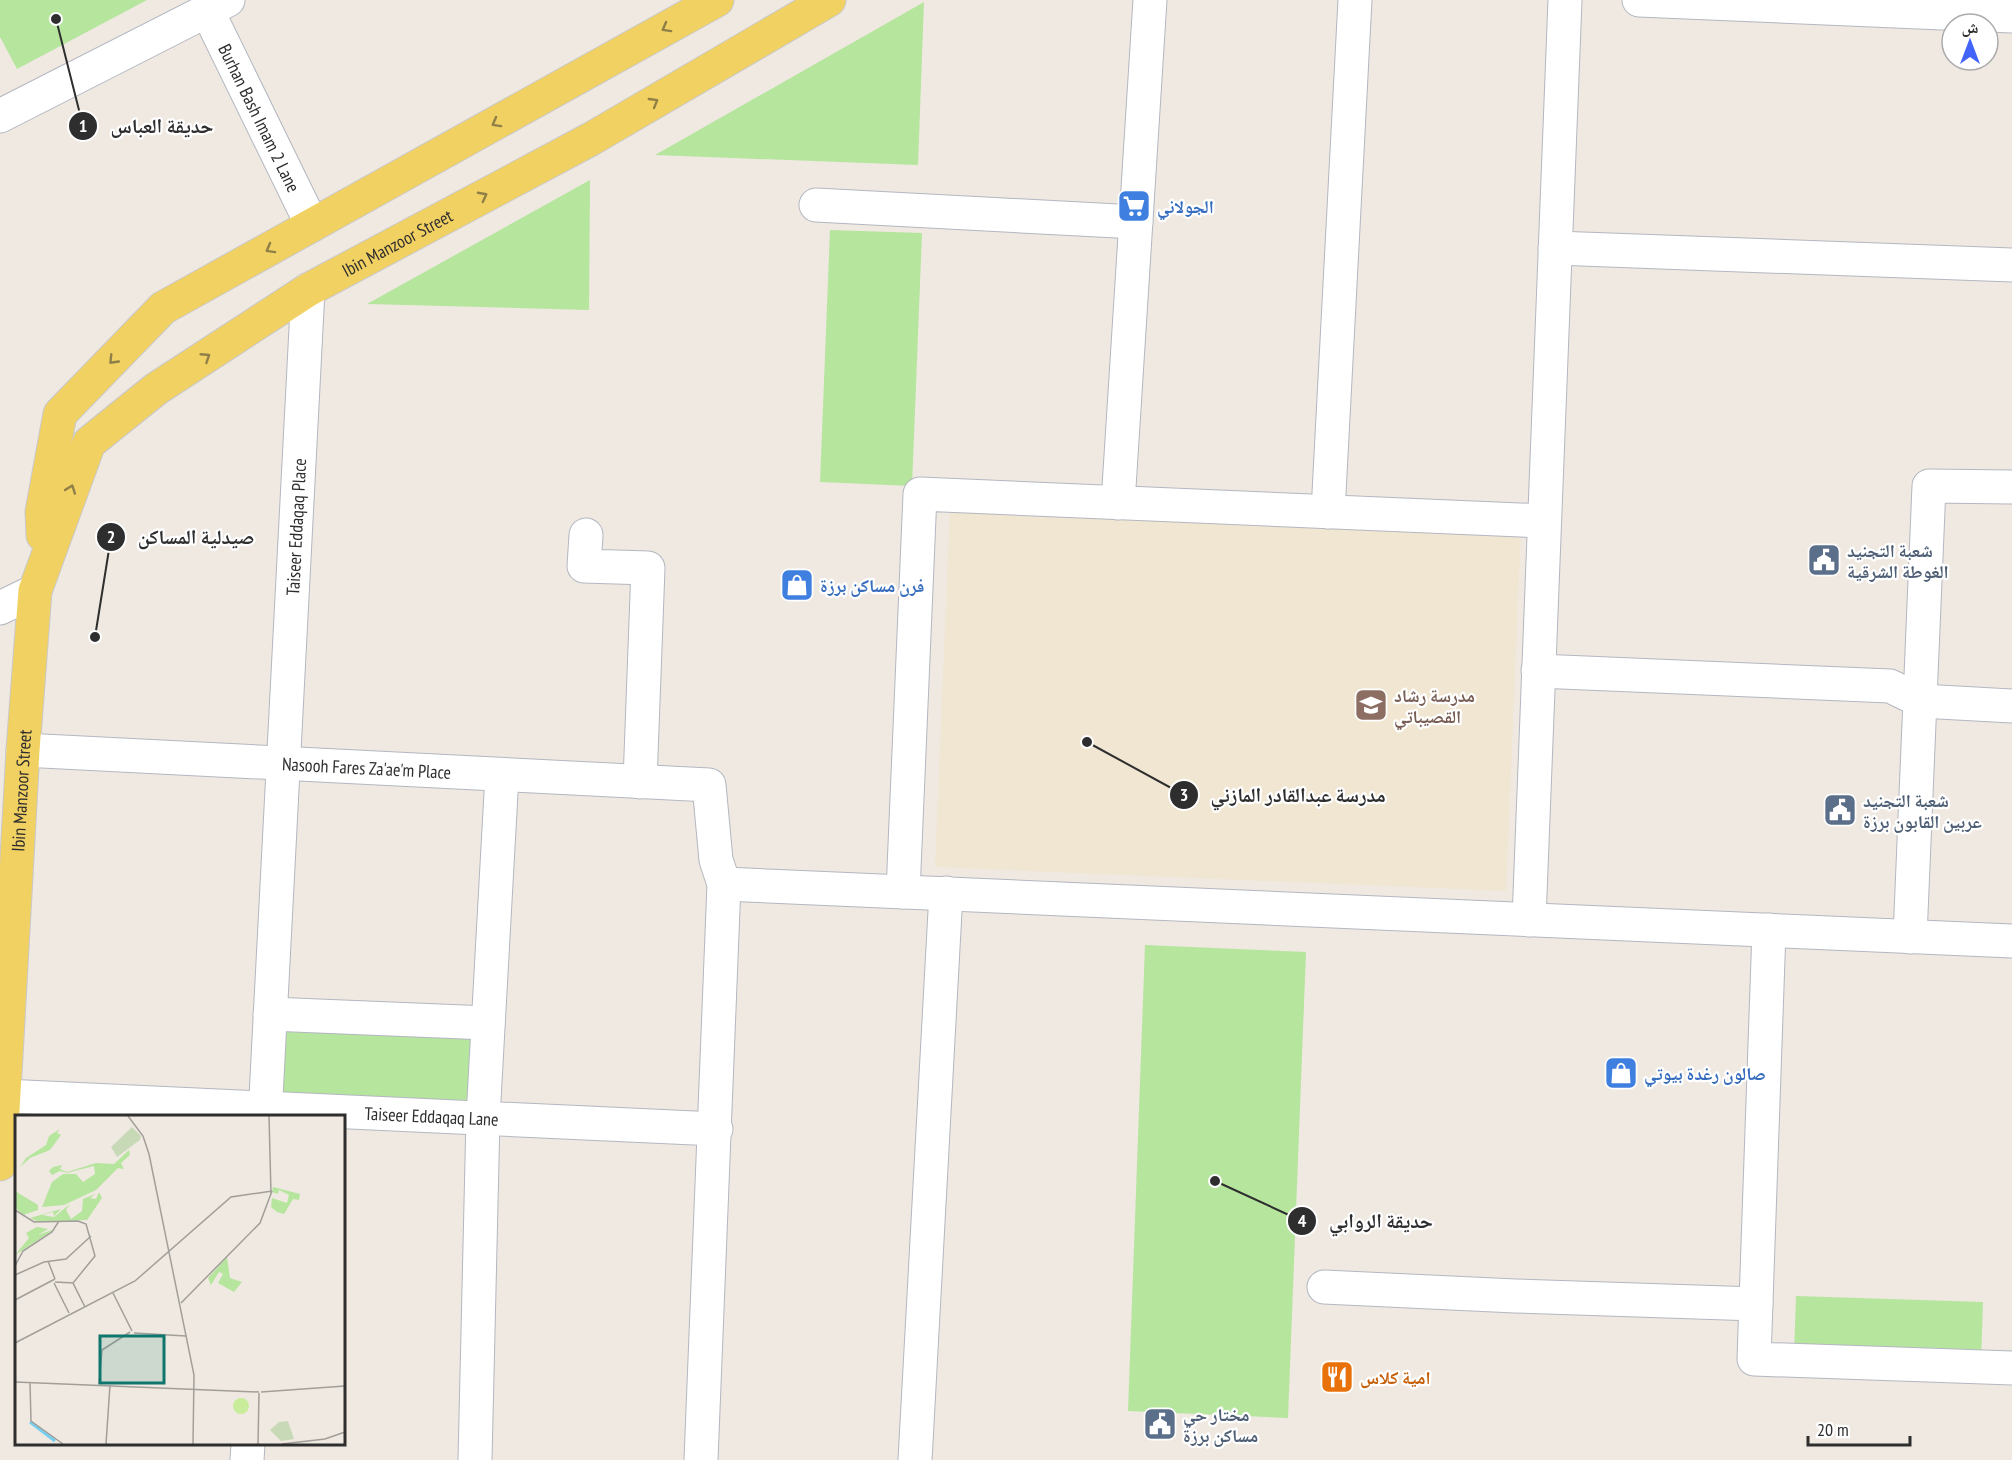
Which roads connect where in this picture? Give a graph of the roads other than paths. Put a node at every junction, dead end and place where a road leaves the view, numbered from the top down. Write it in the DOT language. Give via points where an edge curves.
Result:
graph roads {
  1 [pos="717,0"];
  2 [pos="829,0"];
  3 [pos="1150,0"];
  4 [pos="1355,0"];
  5 [pos="1565,0"];
  6 [pos="1639,0"];
  7 [pos="218,5"];
  8 [pos="2012,16"];
  9 [pos="0,116"];
  10 [pos="816,205"];
  11 [pos="1136,222"];
  12 [pos="312,225"];
  13 [pos="1555,248"];
  14 [pos="2012,264"];
  15 [pos="308,290"];
  16 [pos="2012,487"];
  17 [pos="1119,503"];
  18 [pos="1328,512"];
  19 [pos="1544,521"];
  20 [pos="586,535"];
  21 [pos="40,577"];
  22 [pos="0,608"];
  23 [pos="1538,671"];
  24 [pos="1921,701"];
  25 [pos="2012,706"];
  26 [pos="23,750"];
  27 [pos="283,764"];
  28 [pos="502,775"];
  29 [pos="640,782"];
  30 [pos="8,870"];
  31 [pos="724,884"];
  32 [pos="903,892"];
  33 [pos="946,893"];
  34 [pos="1529,920"];
  35 [pos="1769,930"];
  36 [pos="1910,937"];
  37 [pos="2012,941"];
  38 [pos="270,1014"];
  39 [pos="488,1023"];
  40 [pos="4,1096"];
  41 [pos="265,1112"];
  42 [pos="483,1119"];
  43 [pos="716,1129"];
  44 [pos="0,1164"];
  45 [pos="1324,1287"];
  46 [pos="1756,1304"];
  47 [pos="2012,1368"];
  48 [pos="248,1445"];
  49 [pos="247,1460"];
  50 [pos="475,1460"];
  51 [pos="701,1460"];
  52 [pos="915,1460"];
  1 -- 12 [label="main road, Ibin Manzoor Street, one-way"];
  15 -- 2 [label="main road, Ibin Manzoor Street, one-way" via="591,139"];
  3 -- 11 [label="street"];
  4 -- 18 [label="street"];
  5 -- 13 [label="street"];
  6 -- 8 [label="street"];
  7 -- 9 [label="street"];
  7 -- 12 [label="street, Burhan Bash Imam 2 Lane"];
  10 -- 11 [label="street"];
  11 -- 17 [label="street"];
  12 -- 21 [label="main road, Ibin Manzoor Street, one-way" via="163,308 60,414 42,512"];
  13 -- 14 [label="street"];
  13 -- 19 [label="street"];
  21 -- 15 [label="main road, Ibin Manzoor Street, one-way" via="89,443 156,389"];
  15 -- 27 [label="street, Taiseer Eddaqaq Place"];
  16 -- 24 [label="street" via="1929,486"];
  17 -- 18 [label="street"];
  17 -- 32 [label="street" via="920,494"];
  18 -- 19 [label="street"];
  19 -- 23 [label="street"];
  20 -- 29 [label="street" via="584,566 648,568"];
  21 -- 22 [label="street"];
  21 -- 26 [label="main road, Ibin Manzoor Street"];
  23 -- 24 [label="street" via="1890,686"];
  23 -- 34 [label="street"];
  24 -- 25 [label="street"];
  24 -- 36 [label="street"];
  26 -- 27 [label="street, Nasooh Fares Za'ae'm Place"];
  26 -- 30 [label="main road, Ibin Manzoor Street"];
  27 -- 28 [label="street, Nasooh Fares Za'ae'm Place"];
  27 -- 38 [label="street, Taiseer Eddaqaq Place"];
  28 -- 29 [label="street, Nasooh Fares Za'ae'm Place"];
  28 -- 39 [label="street"];
  29 -- 31 [label="street, Nasooh Fares Za'ae'm Place" via="709,785 716,860"];
  30 -- 40 [label="main road, Ibin Manzoor Street"];
  31 -- 32 [label="street"];
  31 -- 43 [label="street"];
  32 -- 33 [label="street"];
  33 -- 34 [label="street"];
  33 -- 52 [label="street"];
  34 -- 35 [label="street"];
  35 -- 36 [label="street"];
  35 -- 46 [label="street"];
  36 -- 37 [label="street"];
  38 -- 39 [label="street"];
  38 -- 41 [label="street, Taiseer Eddaqaq Place"];
  39 -- 42 [label="street"];
  40 -- 41 [label="street, Taiseer Eddaqaq Lane"];
  40 -- 44 [label="main road, Ibin Manzoor Street"];
  41 -- 42 [label="street, Taiseer Eddaqaq Lane"];
  42 -- 43 [label="street, Taiseer Eddaqaq Lane"];
  42 -- 50 [label="street"];
  43 -- 51 [label="street"];
  45 -- 46 [label="street"];
  46 -- 47 [label="street" via="1754,1359"];
  48 -- 49 [label="street"];
}
